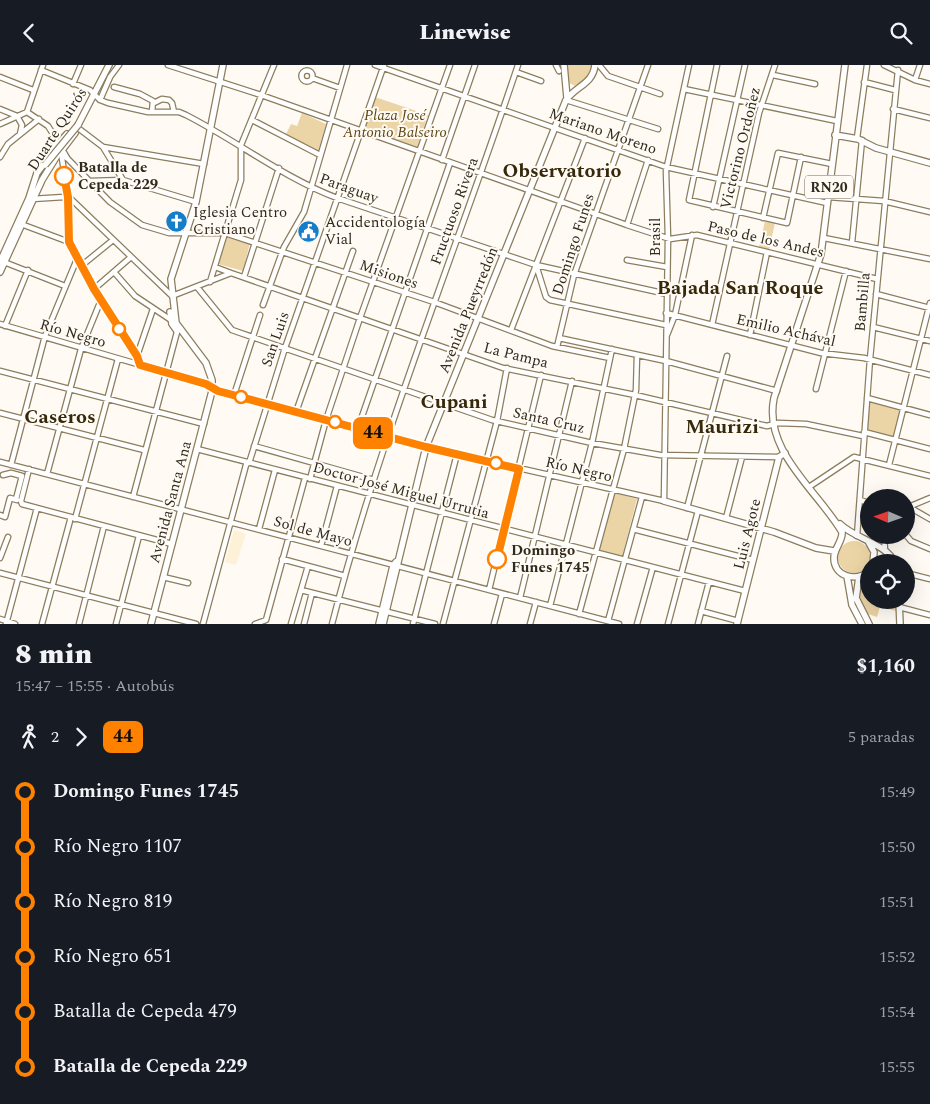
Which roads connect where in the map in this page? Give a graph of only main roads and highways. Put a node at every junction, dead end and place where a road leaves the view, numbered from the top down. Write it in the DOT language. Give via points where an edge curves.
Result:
graph roads {
  1 [pos="109,65"];
  2 [pos="221,65"];
  3 [pos="564,65"];
  4 [pos="595,65"];
  5 [pos="845,65"];
  6 [pos="566,83"];
  7 [pos="578,88"];
  8 [pos="566,100"];
  9 [pos="85,113"];
  10 [pos="78,126"];
  11 [pos="835,135"];
  12 [pos="55,137"];
  13 [pos="62,150"];
  14 [pos="51,154"];
  15 [pos="53,163"];
  16 [pos="930,163"];
  17 [pos="30,199"];
  18 [pos="2,262"];
  19 [pos="0,272"];
  20 [pos="170,295"];
  21 [pos="212,387"];
  22 [pos="785,453"];
  23 [pos="664,501"];
  24 [pos="828,513"];
  25 [pos="761,528"];
  26 [pos="856,536"];
  27 [pos="860,538"];
  28 [pos="838,544"];
  29 [pos="872,544"];
  30 [pos="834,551"];
  31 [pos="888,554"];
  32 [pos="846,576"];
  33 [pos="859,577"];
  34 [pos="899,609"];
  35 [pos="383,611"];
  36 [pos="737,622"];
  37 [pos="151,624"];
  38 [pos="379,624"];
  39 [pos="383,624"];
  40 [pos="862,624"];
  41 [pos="869,624"];
  42 [pos="900,624"];
  1 -- 9 [label="main road, Duarte Quirós" via="97,97"];
  2 -- 20 [label="main road" via="194,201 171,276"];
  3 -- 6 [label="main road, Avenida Pueyrredón"];
  4 -- 7 [label="main road, Avenida Pueyrredón" via="590,80"];
  5 -- 11 [label="main road, RN20"];
  6 -- 7 [label="main road"];
  6 -- 8 [label="main road, Avenida Pueyrredón"];
  7 -- 8 [label="main road, Avenida Pueyrredón"];
  8 -- 35 [label="main road, Avenida Pueyrredón" via="426,447"];
  9 -- 10 [label="main road, Duarte Quirós"];
  9 -- 13 [label="main road" via="59,143"];
  10 -- 13 [label="main road, Duarte Quirós"];
  10 -- 17 [label="main road, Duarte Quirós, bridge" via="45,165"];
  11 -- 16 [label="main road" via="859,139 888,152"];
  11 -- 22 [label="main road, RN20" via="824,238 772,409 776,436"];
  12 -- 14 [label="main road"];
  13 -- 14 [label="main road"];
  13 -- 15 [label="main road, Duarte Quirós"];
  13 -- 15 [label="main road" via="65,158"];
  14 -- 17 [label="main road" via="37,173"];
  15 -- 17 [label="main road, Duarte Quirós"];
  17 -- 18 [label="main road, Duarte Quirós"];
  17 -- 18 [label="main road, Duarte Quirós"];
  18 -- 19 [label="main road, Duarte Quirós"];
  20 -- 21 [label="main road" via="176,323 204,361"];
  20 -- 21 [label="main road" via="171,319 203,365"];
  21 -- 37 [label="main road, Avenida Santa Ana"];
  22 -- 24 [label="main road, RN20"];
  22 -- 25 [label="main road, Luis Agote" via="779,457"];
  23 -- 25 [label="main road, Río Negro"];
  24 -- 26 [label="main road, RN20"];
  24 -- 28 [label="main road, RN20" via="842,532"];
  25 -- 30 [label="main road, Río Negro"];
  25 -- 36 [label="main road, Luis Agote"];
  26 -- 27 [label="main road, RN20"];
  26 -- 28 [label="main road"];
  28 -- 30 [label="main road"];
  29 -- 31 [label="main road"];
  30 -- 32 [label="main road" via="836,566"];
  32 -- 33 [label="main road"];
  32 -- 40 [label="main road" via="852,605"];
  33 -- 41 [label="main road" via="856,598"];
  34 -- 42 [label="main road"];
  35 -- 38 [label="main road, Avenida Pueyrredón"];
  35 -- 39 [label="main road, Avenida Pueyrredón"];
}
